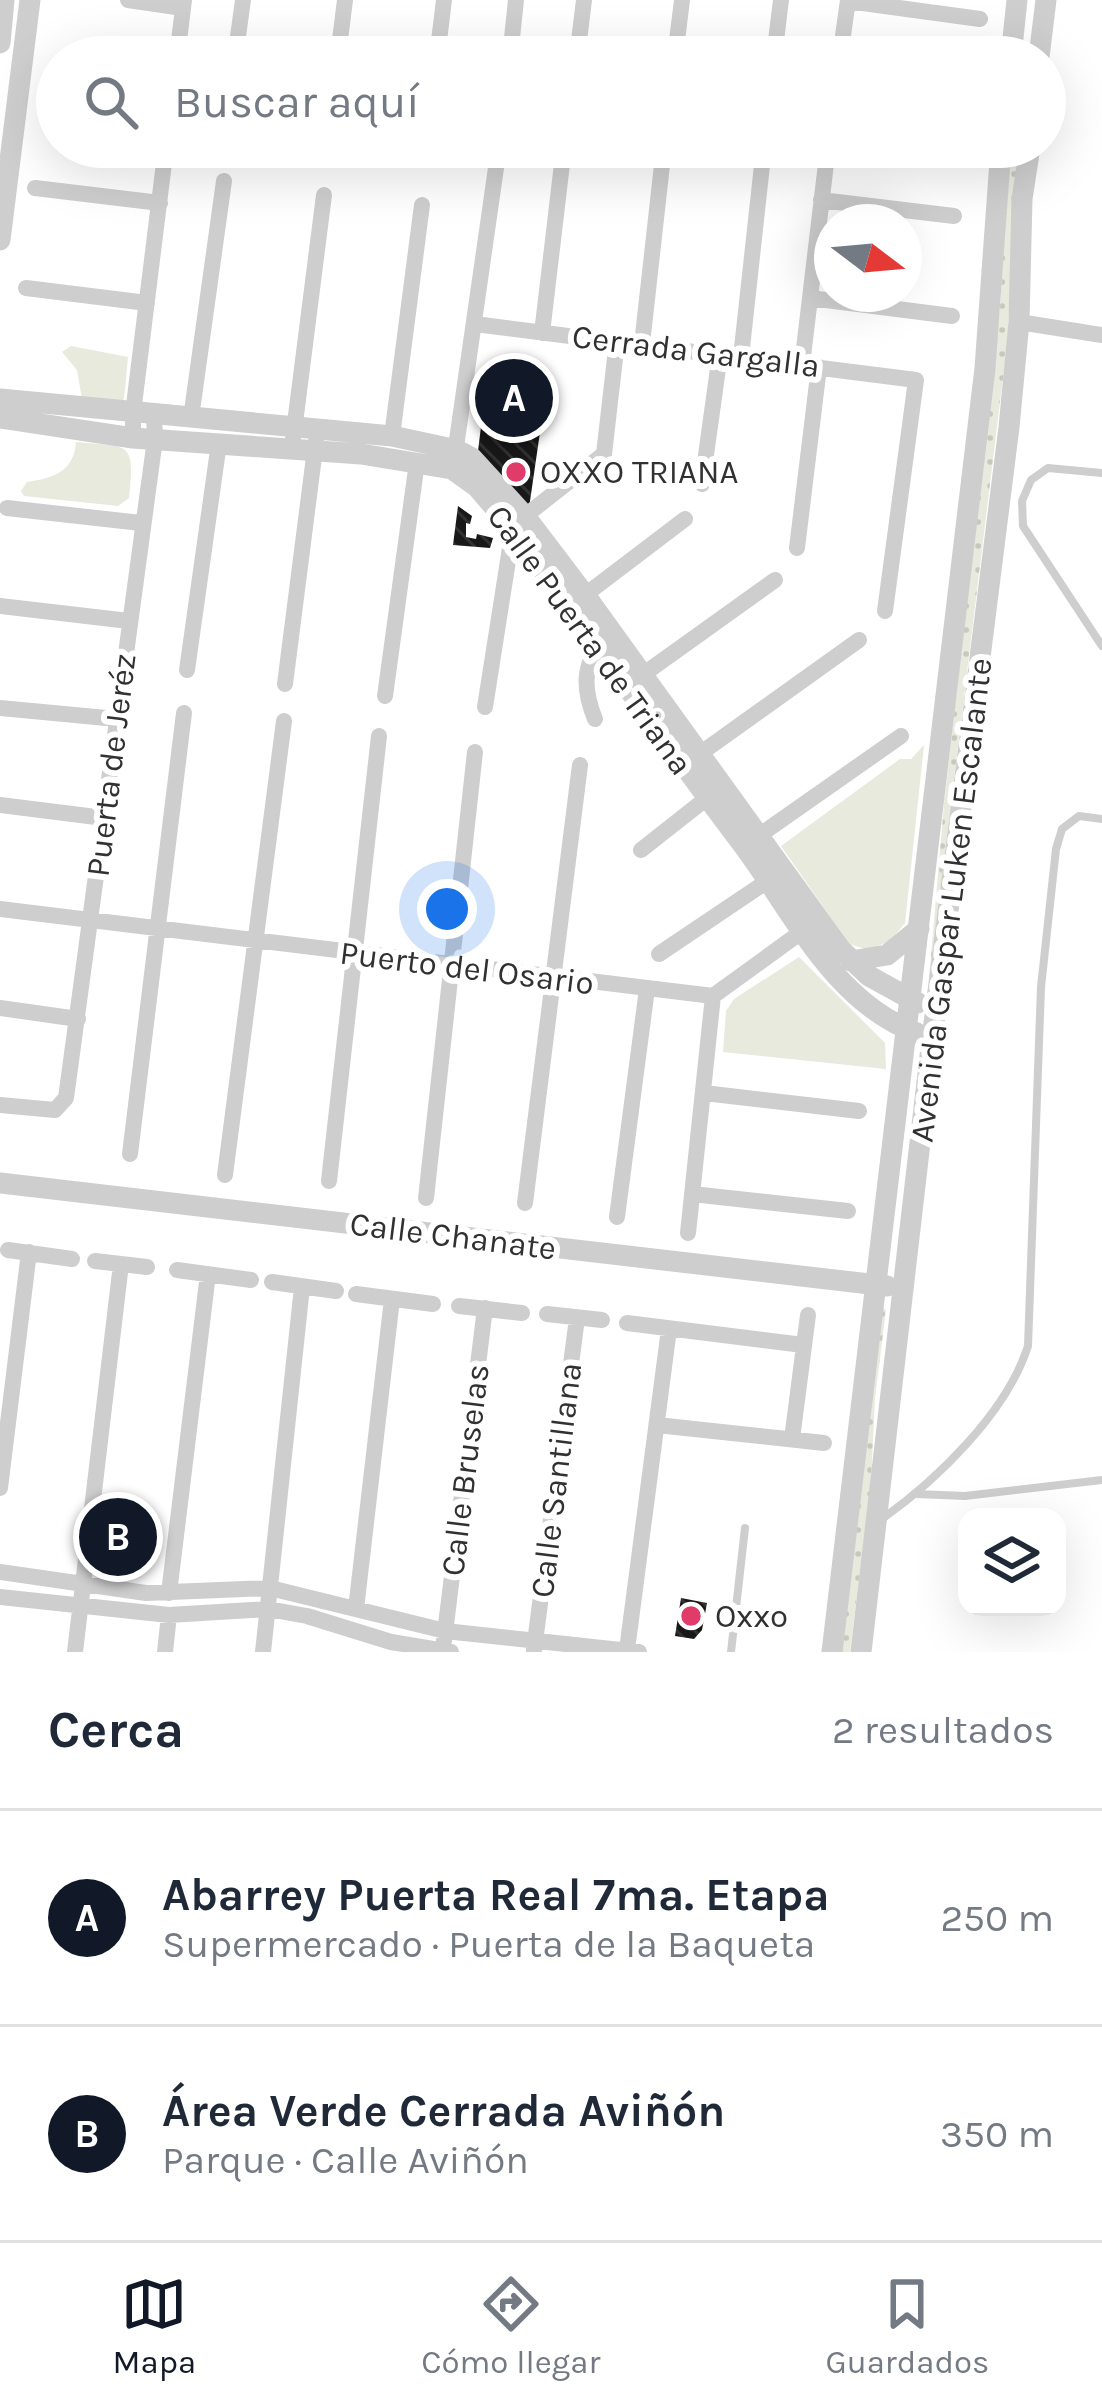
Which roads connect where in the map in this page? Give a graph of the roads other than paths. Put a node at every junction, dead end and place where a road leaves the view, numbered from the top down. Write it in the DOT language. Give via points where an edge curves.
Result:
graph roads {
  1 [pos="30,0"];
  2 [pos="128,0"];
  3 [pos="243,0"];
  4 [pos="345,0"];
  5 [pos="444,0"];
  6 [pos="517,0"];
  7 [pos="584,0"];
  8 [pos="682,0"];
  9 [pos="781,0"];
  10 [pos="848,0"];
  11 [pos="1017,0"];
  12 [pos="1046,0"];
  13 [pos="183,4"];
  14 [pos="980,19"];
  15 [pos="1,25"];
  16 [pos="27,30"];
  17 [pos="179,36"];
  18 [pos="238,36"];
  19 [pos="340,36"];
  20 [pos="440,36"];
  21 [pos="513,36"];
  22 [pos="580,36"];
  23 [pos="678,36"];
  24 [pos="777,36"];
  25 [pos="843,36"];
  26 [pos="1013,36"];
  27 [pos="1042,36"];
  28 [pos="164,168"];
  29 [pos="496,168"];
  30 [pos="562,168"];
  31 [pos="662,168"];
  32 [pos="762,168"];
  33 [pos="825,168"];
  34 [pos="999,168"];
  35 [pos="1027,168"];
  36 [pos="224,182"];
  37 [pos="35,188"];
  38 [pos="324,196"];
  39 [pos="821,200"];
  40 [pos="160,203"];
  41 [pos="422,205"];
  42 [pos="954,216"];
  43 [pos="0,241"];
  44 [pos="26,288"];
  45 [pos="809,298"];
  46 [pos="147,303"];
  47 [pos="952,316"];
  48 [pos="1019,322"];
  49 [pos="475,324"];
  50 [pos="542,333"];
  51 [pos="1102,335"];
  52 [pos="617,341"];
  53 [pos="641,344"];
  54 [pos="719,354"];
  55 [pos="741,357"];
  56 [pos="810,366"];
  57 [pos="0,399"];
  58 [pos="144,414"];
  59 [pos="48,415"];
  60 [pos="0,418"];
  61 [pos="191,418"];
  62 [pos="304,426"];
  63 [pos="392,436"];
  64 [pos="144,438"];
  65 [pos="220,443"];
  66 [pos="305,450"];
  67 [pos="455,459"];
  68 [pos="416,462"];
  69 [pos="1102,473"];
  70 [pos="702,484"];
  71 [pos="7,508"];
  72 [pos="685,519"];
  73 [pos="141,523"];
  74 [pos="519,523"];
  75 [pos="797,548"];
  76 [pos="775,580"];
  77 [pos="585,595"];
  78 [pos="0,606"];
  79 [pos="885,611"];
  80 [pos="129,621"];
  81 [pos="606,640"];
  82 [pos="859,640"];
  83 [pos="1102,646"];
  84 [pos="187,670"];
  85 [pos="641,676"];
  86 [pos="285,684"];
  87 [pos="385,696"];
  88 [pos="484,706"];
  89 [pos="0,708"];
  90 [pos="184,713"];
  91 [pos="117,719"];
  92 [pos="595,719"];
  93 [pos="284,721"];
  94 [pos="379,736"];
  95 [pos="901,736"];
  96 [pos="476,752"];
  97 [pos="692,760"];
  98 [pos="580,765"];
  99 [pos="707,798"];
  100 [pos="0,805"];
  101 [pos="104,818"];
  102 [pos="1102,819"];
  103 [pos="752,841"];
  104 [pos="641,850"];
  105 [pos="776,875"];
  106 [pos="0,909"];
  107 [pos="92,920"];
  108 [pos="811,925"];
  109 [pos="919,928"];
  110 [pos="156,929"];
  111 [pos="255,942"];
  112 [pos="659,954"];
  113 [pos="354,955"];
  114 [pos="851,961"];
  115 [pos="454,967"];
  116 [pos="551,979"];
  117 [pos="863,986"];
  118 [pos="647,989"];
  119 [pos="713,996"];
  120 [pos="910,1000"];
  121 [pos="0,1008"];
  122 [pos="935,1010"];
  123 [pos="78,1019"];
  124 [pos="906,1029"];
  125 [pos="932,1039"];
  126 [pos="704,1093"];
  127 [pos="0,1105"];
  128 [pos="859,1111"];
  129 [pos="130,1154"];
  130 [pos="225,1174"];
  131 [pos="329,1181"];
  132 [pos="0,1183"];
  133 [pos="692,1194"];
  134 [pos="426,1198"];
  135 [pos="524,1203"];
  136 [pos="848,1211"];
  137 [pos="617,1217"];
  138 [pos="688,1233"];
  139 [pos="8,1250"];
  140 [pos="29,1252"];
  141 [pos="72,1259"];
  142 [pos="95,1261"];
  143 [pos="121,1264"];
  144 [pos="147,1267"];
  145 [pos="177,1270"];
  146 [pos="208,1274"];
  147 [pos="251,1280"];
  148 [pos="272,1282"];
  149 [pos="876,1285"];
  150 [pos="302,1286"];
  151 [pos="906,1288"];
  152 [pos="336,1291"];
  153 [pos="356,1294"];
  154 [pos="392,1299"];
  155 [pos="433,1304"];
  156 [pos="459,1306"];
  157 [pos="485,1309"];
  158 [pos="522,1312"];
  159 [pos="547,1314"];
  160 [pos="808,1316"];
  161 [pos="578,1318"];
  162 [pos="602,1320"];
  163 [pos="627,1323"];
  164 [pos="669,1329"];
  165 [pos="803,1345"];
  166 [pos="657,1425"];
  167 [pos="792,1439"];
  168 [pos="824,1443"];
  169 [pos="1102,1480"];
  170 [pos="0,1488"];
  171 [pos="916,1494"];
  172 [pos="876,1523"];
  173 [pos="746,1528"];
  174 [pos="0,1572"];
  175 [pos="82,1583"];
  176 [pos="270,1588"];
  177 [pos="169,1594"];
  178 [pos="0,1598"];
  179 [pos="80,1607"];
  180 [pos="268,1609"];
  181 [pos="356,1609"];
  182 [pos="169,1615"];
  183 [pos="356,1630"];
  184 [pos="445,1631"];
  185 [pos="535,1647"];
  186 [pos="633,1651"];
  187 [pos="76,1652"];
  188 [pos="165,1652"];
  189 [pos="263,1652"];
  190 [pos="354,1652"];
  191 [pos="446,1652"];
  192 [pos="731,1652"];
  193 [pos="832,1652"];
  194 [pos="861,1652"];
  1 -- 16 [label="street"];
  2 -- 13 [label="street"];
  3 -- 18 [label="street"];
  4 -- 19 [label="street"];
  5 -- 20 [label="street"];
  6 -- 21 [label="street"];
  7 -- 22 [label="street"];
  8 -- 23 [label="street"];
  9 -- 24 [label="street"];
  10 -- 14 [label="street"];
  10 -- 25 [label="street"];
  11 -- 26 [label="street"];
  12 -- 27 [label="street"];
  13 -- 17 [label="street"];
  15 -- 16 [label="street"];
  16 -- 43 [label="street"];
  28 -- 40 [label="street, Puerta de Jeréz"];
  29 -- 49 [label="street"];
  30 -- 50 [label="street"];
  31 -- 53 [label="street"];
  32 -- 55 [label="street"];
  33 -- 39 [label="street"];
  34 -- 109 [label="street, Avenida Gaspar Luken Escalante" via="985,368"];
  35 -- 48 [label="street, Avenida Gaspar Luken Escalante"];
  36 -- 61 [label="street"];
  37 -- 40 [label="street"];
  38 -- 62 [label="street"];
  39 -- 42 [label="street"];
  39 -- 45 [label="street"];
  40 -- 46 [label="street, Puerta de Jeréz"];
  41 -- 63 [label="street"];
  44 -- 46 [label="street"];
  45 -- 47 [label="street"];
  45 -- 56 [label="street"];
  46 -- 58 [label="street, Puerta de Jeréz"];
  48 -- 51 [label="street"];
  48 -- 122 [label="street, Avenida Gaspar Luken Escalante"];
  49 -- 50 [label="street, Cerrada Gargalla"];
  49 -- 67 [label="street"];
  50 -- 52 [label="street, Cerrada Gargalla"];
  52 -- 53 [label="street, Cerrada Gargalla"];
  52 -- 74 [label="street" via="604,454"];
  53 -- 54 [label="street, Cerrada Gargalla"];
  54 -- 55 [label="street, Cerrada Gargalla"];
  54 -- 70 [label="street"];
  55 -- 56 [label="street, Cerrada Gargalla"];
  56 -- 75 [label="street"];
  56 -- 79 [label="street, Cerrada Gargalla" via="916,380"];
  57 -- 59 [label="street"];
  58 -- 59 [label="street"];
  58 -- 61 [label="street"];
  58 -- 64 [label="street, Puerta de Jeréz"];
  59 -- 60 [label="street"];
  59 -- 64 [label="street"];
  61 -- 62 [label="street"];
  62 -- 63 [label="street"];
  62 -- 66 [label="street"];
  63 -- 67 [label="street"];
  64 -- 65 [label="street"];
  64 -- 73 [label="street, Puerta de Jeréz"];
  65 -- 66 [label="street"];
  65 -- 84 [label="street"];
  66 -- 68 [label="street"];
  66 -- 86 [label="street"];
  67 -- 68 [label="street"];
  67 -- 74 [label="street, Calle Puerta de Triana"];
  68 -- 87 [label="street"];
  69 -- 83 [label="lane" via="1048,468 1030,480 1022,501 1023,526"];
  71 -- 73 [label="street"];
  72 -- 77 [label="street"];
  73 -- 80 [label="street, Puerta de Jeréz"];
  74 -- 77 [label="street, Calle Puerta de Triana"];
  74 -- 81 [label="street, Calle Puerta de Triana"];
  74 -- 88 [label="street"];
  76 -- 85 [label="street"];
  77 -- 81 [label="street, Calle Puerta de Triana"];
  78 -- 80 [label="street"];
  80 -- 91 [label="street, Puerta de Jeréz"];
  81 -- 85 [label="street, Calle Puerta de Triana"];
  81 -- 92 [label="street" via="590,659 586,685"];
  81 -- 97 [label="street, Calle Puerta de Triana"];
  82 -- 97 [label="street"];
  85 -- 97 [label="street, Calle Puerta de Triana"];
  89 -- 91 [label="street"];
  90 -- 110 [label="street"];
  91 -- 101 [label="street, Puerta de Jeréz"];
  93 -- 111 [label="street"];
  94 -- 113 [label="street"];
  95 -- 103 [label="street"];
  96 -- 115 [label="street"];
  97 -- 99 [label="street, Calle Puerta de Triana"];
  97 -- 103 [label="street, Calle Puerta de Triana"];
  98 -- 116 [label="street"];
  99 -- 103 [label="street, Calle Puerta de Triana"];
  99 -- 104 [label="street"];
  100 -- 101 [label="street"];
  101 -- 107 [label="street, Puerta de Jeréz"];
  102 -- 171 [label="lane" via="1079,816 1062,829 1056,849 1041,987 1028,1346 989,1417"];
  103 -- 105 [label="street, Calle Puerta de Triana"];
  105 -- 108 [label="street, Calle Puerta de Triana"];
  105 -- 112 [label="street"];
  106 -- 107 [label="street, Puerto del Osario"];
  107 -- 110 [label="street, Puerto del Osario"];
  107 -- 123 [label="street, Puerta de Jeréz"];
  108 -- 114 [label="street, Calle Puerta de Triana"];
  108 -- 117 [label="street, Calle Puerta de Triana" via="829,967"];
  108 -- 119 [label="street"];
  109 -- 114 [label="street" via="887,956"];
  109 -- 120 [label="street, Avenida Gaspar Luken Escalante"];
  110 -- 111 [label="street, Puerto del Osario"];
  110 -- 129 [label="street"];
  111 -- 113 [label="street, Puerto del Osario"];
  111 -- 130 [label="street"];
  113 -- 115 [label="street, Puerto del Osario"];
  113 -- 131 [label="street"];
  114 -- 117 [label="street, Calle Puerta de Triana"];
  115 -- 116 [label="street, Puerto del Osario"];
  115 -- 134 [label="street"];
  116 -- 118 [label="street, Puerto del Osario"];
  116 -- 135 [label="street"];
  117 -- 120 [label="street, Calle Puerta de Triana"];
  117 -- 124 [label="street, Calle Puerta de Triana"];
  118 -- 119 [label="street, Puerto del Osario"];
  118 -- 137 [label="street"];
  119 -- 126 [label="street"];
  120 -- 122 [label="street, Calle Puerta de Triana"];
  120 -- 124 [label="street, Avenida Gaspar Luken Escalante"];
  121 -- 123 [label="street"];
  122 -- 125 [label="street, Avenida Gaspar Luken Escalante"];
  123 -- 127 [label="street, Puerta de Jeréz" via="66,1098 56,1110"];
  124 -- 125 [label="street, Calle Puerta de Triana"];
  124 -- 149 [label="street, Avenida Gaspar Luken Escalante"];
  125 -- 151 [label="street, Avenida Gaspar Luken Escalante"];
  126 -- 128 [label="street"];
  126 -- 133 [label="street"];
  132 -- 149 [label="street, Calle Chanate"];
  133 -- 136 [label="street"];
  133 -- 138 [label="street"];
  139 -- 140 [label="street"];
  140 -- 141 [label="street"];
  140 -- 170 [label="street"];
  142 -- 143 [label="street"];
  143 -- 144 [label="street"];
  143 -- 175 [label="street"];
  145 -- 146 [label="street"];
  146 -- 147 [label="street"];
  146 -- 177 [label="street"];
  148 -- 150 [label="street"];
  149 -- 151 [label="street, Calle Chanate"];
  149 -- 193 [label="street, Avenida Gaspar Luken Escalante"];
  150 -- 152 [label="street"];
  150 -- 176 [label="street"];
  151 -- 172 [label="street, Avenida Gaspar Luken Escalante"];
  153 -- 154 [label="street"];
  154 -- 155 [label="street"];
  154 -- 181 [label="street"];
  156 -- 157 [label="street"];
  157 -- 158 [label="street"];
  157 -- 184 [label="street, Calle Bruselas"];
  159 -- 161 [label="street"];
  160 -- 165 [label="street"];
  161 -- 162 [label="street"];
  161 -- 185 [label="street, Calle Santillana"];
  163 -- 164 [label="street"];
  164 -- 165 [label="street"];
  164 -- 166 [label="street"];
  165 -- 167 [label="street"];
  166 -- 167 [label="street"];
  166 -- 186 [label="street"];
  167 -- 168 [label="street"];
  169 -- 171 [label="lane"];
  171 -- 172 [label="lane"];
  172 -- 194 [label="street, Avenida Gaspar Luken Escalante"];
  173 -- 192 [label="lane"];
  174 -- 175 [label="street"];
  175 -- 177 [label="street"];
  175 -- 179 [label="street"];
  176 -- 177 [label="street"];
  176 -- 180 [label="street"];
  176 -- 181 [label="street"];
  178 -- 179 [label="street"];
  179 -- 182 [label="street"];
  179 -- 187 [label="street"];
  180 -- 182 [label="street"];
  180 -- 183 [label="street"];
  180 -- 189 [label="street"];
  181 -- 184 [label="street"];
  182 -- 188 [label="street"];
  183 -- 190 [label="street"];
  183 -- 191 [label="street"];
  184 -- 185 [label="street"];
  184 -- 191 [label="street, Calle Bruselas"];
  185 -- 186 [label="street"];
}
